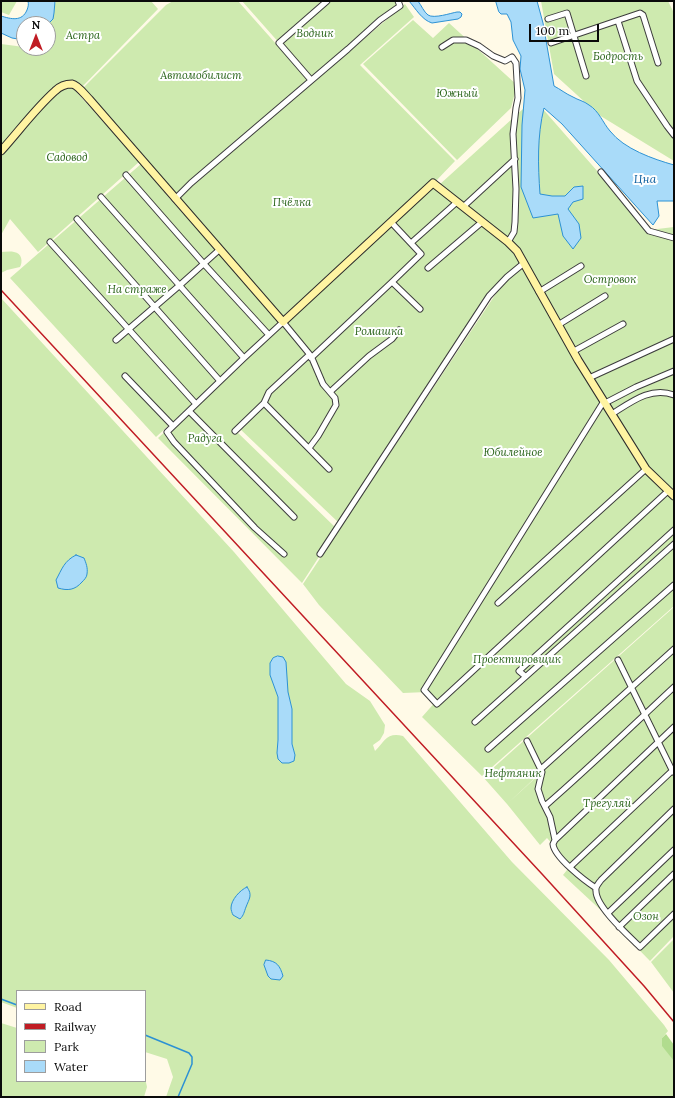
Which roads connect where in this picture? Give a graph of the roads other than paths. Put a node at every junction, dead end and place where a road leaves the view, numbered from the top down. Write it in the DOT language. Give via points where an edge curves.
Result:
graph roads {
  1 [pos="327,1"];
  2 [pos="398,1"];
  3 [pos="548,19"];
  4 [pos="618,21"];
  5 [pos="574,35"];
  6 [pos="551,43"];
  7 [pos="442,47"];
  8 [pos="658,63"];
  9 [pos="586,76"];
  10 [pos="311,80"];
  11 [pos="674,135"];
  12 [pos="1,151"];
  13 [pos="514,159"];
  14 [pos="600,172"];
  15 [pos="126,175"];
  16 [pos="101,197"];
  17 [pos="175,199"];
  18 [pos="457,202"];
  19 [pos="463,207"];
  20 [pos="77,219"];
  21 [pos="391,222"];
  22 [pos="482,222"];
  23 [pos="674,238"];
  24 [pos="50,242"];
  25 [pos="508,242"];
  26 [pos="411,243"];
  27 [pos="219,250"];
  28 [pos="524,263"];
  29 [pos="204,264"];
  30 [pos="581,266"];
  31 [pos="428,268"];
  32 [pos="392,282"];
  33 [pos="180,285"];
  34 [pos="539,292"];
  35 [pos="605,296"];
  36 [pos="154,307"];
  37 [pos="420,309"];
  38 [pos="283,322"];
  39 [pos="623,324"];
  40 [pos="558,325"];
  41 [pos="129,329"];
  42 [pos="400,330"];
  43 [pos="269,335"];
  44 [pos="116,340"];
  45 [pos="674,340"];
  46 [pos="574,351"];
  47 [pos="310,356"];
  48 [pos="244,358"];
  49 [pos="674,371"];
  50 [pos="125,376"];
  51 [pos="589,378"];
  52 [pos="220,380"];
  53 [pos="330,392"];
  54 [pos="674,395"];
  55 [pos="264,402"];
  56 [pos="605,402"];
  57 [pos="196,404"];
  58 [pos="189,411"];
  59 [pos="612,414"];
  60 [pos="173,426"];
  61 [pos="235,431"];
  62 [pos="309,448"];
  63 [pos="329,469"];
  64 [pos="646,469"];
  65 [pos="671,494"];
  66 [pos="294,517"];
  67 [pos="674,530"];
  68 [pos="674,544"];
  69 [pos="284,554"];
  70 [pos="320,554"];
  71 [pos="674,585"];
  72 [pos="498,603"];
  73 [pos="674,649"];
  74 [pos="618,660"];
  75 [pos="525,676"];
  76 [pos="674,687"];
  77 [pos="632,688"];
  78 [pos="644,715"];
  79 [pos="475,722"];
  80 [pos="674,728"];
  81 [pos="527,741"];
  82 [pos="659,742"];
  83 [pos="488,749"];
  84 [pos="541,770"];
  85 [pos="674,771"];
  86 [pos="545,806"];
  87 [pos="674,809"];
  88 [pos="555,840"];
  89 [pos="674,850"];
  90 [pos="570,867"];
  91 [pos="674,874"];
  92 [pos="596,888"];
  93 [pos="608,914"];
  94 [pos="674,914"];
  95 [pos="620,927"];
  1 -- 10 [label="street" via="279,43"];
  2 -- 10 [label="street" via="400,6 380,20"];
  3 -- 5 [label="street" via="567,13"];
  4 -- 5 [label="street"];
  4 -- 8 [label="street" via="643,15"];
  4 -- 11 [label="street" via="637,81"];
  5 -- 6 [label="street"];
  5 -- 9 [label="street"];
  7 -- 13 [label="street" via="453,40 466,40 505,61 512,57 516,63 518,98 512,134"];
  10 -- 17 [label="street"];
  12 -- 17 [label="street" via="55,91 62,86 73,84"];
  13 -- 19 [label="street"];
  13 -- 25 [label="street" via="515,222 514,232"];
  14 -- 23 [label="street" via="649,231"];
  15 -- 29 [label="street"];
  16 -- 33 [label="street"];
  17 -- 27 [label="street"];
  18 -- 19 [label="street"];
  18 -- 21 [label="street" via="433,183"];
  18 -- 26 [label="street"];
  19 -- 22 [label="street"];
  20 -- 36 [label="street"];
  21 -- 26 [label="street"];
  21 -- 38 [label="street"];
  22 -- 25 [label="street"];
  22 -- 31 [label="street"];
  24 -- 41 [label="street"];
  25 -- 28 [label="street"];
  26 -- 32 [label="street" via="421,254"];
  27 -- 29 [label="street"];
  27 -- 38 [label="street"];
  28 -- 34 [label="street"];
  28 -- 70 [label="street" via="489,296"];
  29 -- 33 [label="street"];
  29 -- 43 [label="street"];
  30 -- 34 [label="street"];
  32 -- 37 [label="street"];
  32 -- 47 [label="street"];
  33 -- 36 [label="street"];
  33 -- 48 [label="street"];
  34 -- 40 [label="street"];
  35 -- 40 [label="street"];
  36 -- 41 [label="street"];
  36 -- 52 [label="street"];
  38 -- 43 [label="street"];
  38 -- 47 [label="street"];
  39 -- 46 [label="street"];
  40 -- 46 [label="street"];
  41 -- 44 [label="street"];
  41 -- 57 [label="street"];
  42 -- 53 [label="street"];
  43 -- 48 [label="street"];
  45 -- 51 [label="street"];
  46 -- 51 [label="street"];
  47 -- 53 [label="street" via="323,384"];
  47 -- 55 [label="street" via="269,392"];
  48 -- 52 [label="street"];
  49 -- 56 [label="street"];
  50 -- 60 [label="street"];
  51 -- 56 [label="street"];
  52 -- 57 [label="street"];
  53 -- 62 [label="street" via="335,398 336,405"];
  54 -- 59 [label="street" via="644,395"];
  55 -- 61 [label="street"];
  55 -- 62 [label="street"];
  56 -- 59 [label="street"];
  56 -- 65 [label="street" via="424,690 437,704"];
  57 -- 58 [label="street"];
  58 -- 60 [label="street"];
  58 -- 66 [label="street"];
  59 -- 64 [label="street"];
  60 -- 69 [label="street" via="167,432 174,442 255,528"];
  62 -- 63 [label="street"];
  64 -- 65 [label="street"];
  64 -- 72 [label="street"];
  67 -- 75 [label="street" via="519,671"];
  68 -- 75 [label="street"];
  71 -- 83 [label="street"];
  73 -- 77 [label="street"];
  74 -- 77 [label="street"];
  75 -- 79 [label="street"];
  76 -- 78 [label="street"];
  77 -- 78 [label="street"];
  77 -- 84 [label="street"];
  78 -- 82 [label="street"];
  78 -- 86 [label="street"];
  80 -- 82 [label="street"];
  81 -- 84 [label="street"];
  82 -- 85 [label="street"];
  82 -- 88 [label="street"];
  84 -- 86 [label="street" via="538,789"];
  85 -- 90 [label="street"];
  86 -- 88 [label="street"];
  87 -- 92 [label="street" via="601,880"];
  88 -- 90 [label="street" via="554,849"];
  89 -- 93 [label="street"];
  90 -- 92 [label="street"];
  91 -- 95 [label="street"];
  92 -- 93 [label="street" via="596,896"];
  93 -- 95 [label="street"];
  94 -- 95 [label="street" via="640,947"];
}
